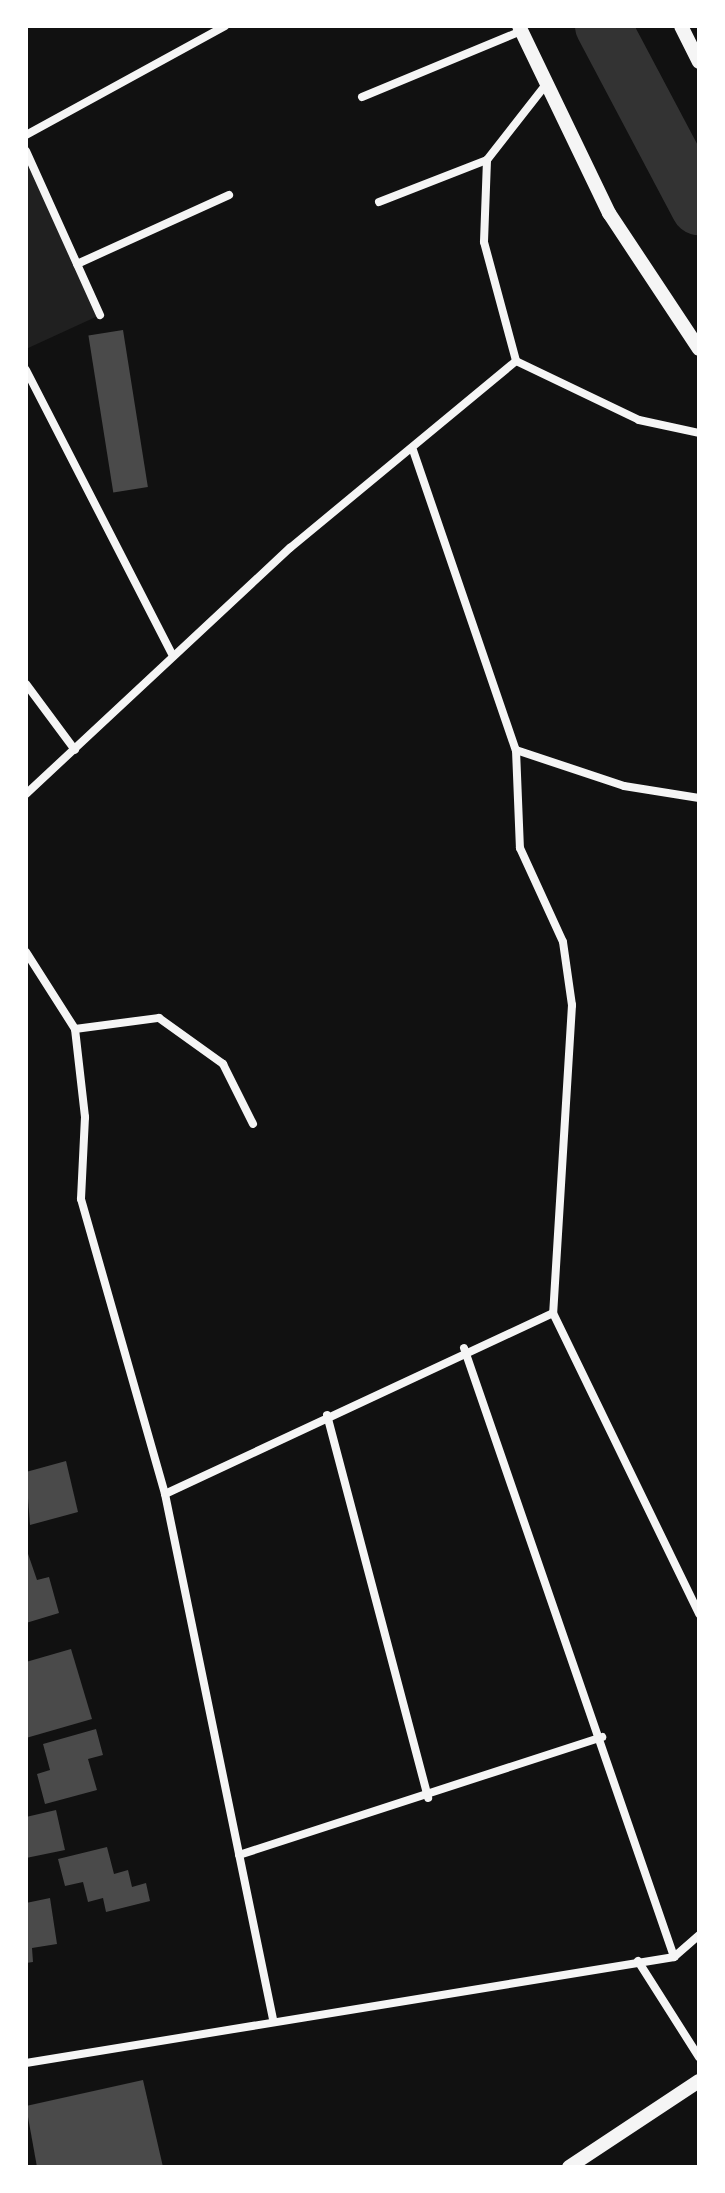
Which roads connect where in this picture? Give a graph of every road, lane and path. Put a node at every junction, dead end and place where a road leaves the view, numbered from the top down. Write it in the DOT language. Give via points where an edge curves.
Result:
graph roads {
  1 [pos="225,26"];
  2 [pos="681,26"];
  3 [pos="520,28"];
  4 [pos="699,62"];
  5 [pos="544,87"];
  6 [pos="362,97"];
  7 [pos="26,135"];
  8 [pos="26,151"];
  9 [pos="487,160"];
  10 [pos="229,195"];
  11 [pos="379,202"];
  12 [pos="77,264"];
  13 [pos="100,315"];
  14 [pos="699,349"];
  15 [pos="516,361"];
  16 [pos="26,370"];
  17 [pos="699,433"];
  18 [pos="413,450"];
  19 [pos="172,654"];
  20 [pos="26,684"];
  21 [pos="75,750"];
  22 [pos="516,750"];
  23 [pos="26,794"];
  24 [pos="699,798"];
  25 [pos="26,952"];
  26 [pos="75,1029"];
  27 [pos="253,1124"];
  28 [pos="553,1313"];
  29 [pos="464,1348"];
  30 [pos="327,1415"];
  31 [pos="165,1494"];
  32 [pos="699,1614"];
  33 [pos="602,1737"];
  34 [pos="428,1798"];
  35 [pos="239,1855"];
  36 [pos="699,1935"];
  37 [pos="674,1957"];
  38 [pos="638,1961"];
  39 [pos="273,2019"];
  40 [pos="699,2057"];
  41 [pos="26,2063"];
  42 [pos="699,2081"];
  43 [pos="569,2167"];
  1 -- 7 [label="street"];
  2 -- 4 [label="street"];
  3 -- 5 [label="street"];
  3 -- 6 [label="street"];
  5 -- 9 [label="street"];
  5 -- 14 [label="street" via="609,213"];
  8 -- 12 [label="street"];
  9 -- 11 [label="street"];
  9 -- 15 [label="street" via="484,242"];
  10 -- 12 [label="street"];
  12 -- 13 [label="street"];
  15 -- 17 [label="street" via="639,420"];
  15 -- 18 [label="street"];
  16 -- 19 [label="street"];
  18 -- 19 [label="street"];
  18 -- 22 [label="street"];
  19 -- 21 [label="street"];
  20 -- 21 [label="street"];
  21 -- 23 [label="street"];
  22 -- 24 [label="street" via="624,786"];
  22 -- 28 [label="street" via="520,848 563,942 572,1005"];
  25 -- 26 [label="street"];
  26 -- 27 [label="street" via="159,1018 223,1064"];
  26 -- 31 [label="street" via="85,1117 81,1199"];
  28 -- 29 [label="street"];
  28 -- 32 [label="street"];
  29 -- 30 [label="street"];
  29 -- 33 [label="street"];
  30 -- 31 [label="street"];
  30 -- 34 [label="street"];
  31 -- 35 [label="street"];
  33 -- 34 [label="street"];
  33 -- 37 [label="street"];
  34 -- 35 [label="street"];
  35 -- 39 [label="street"];
  36 -- 37 [label="street"];
  37 -- 38 [label="street"];
  38 -- 39 [label="street"];
  38 -- 40 [label="street"];
  39 -- 41 [label="street"];
  42 -- 43 [label="street"];
}
